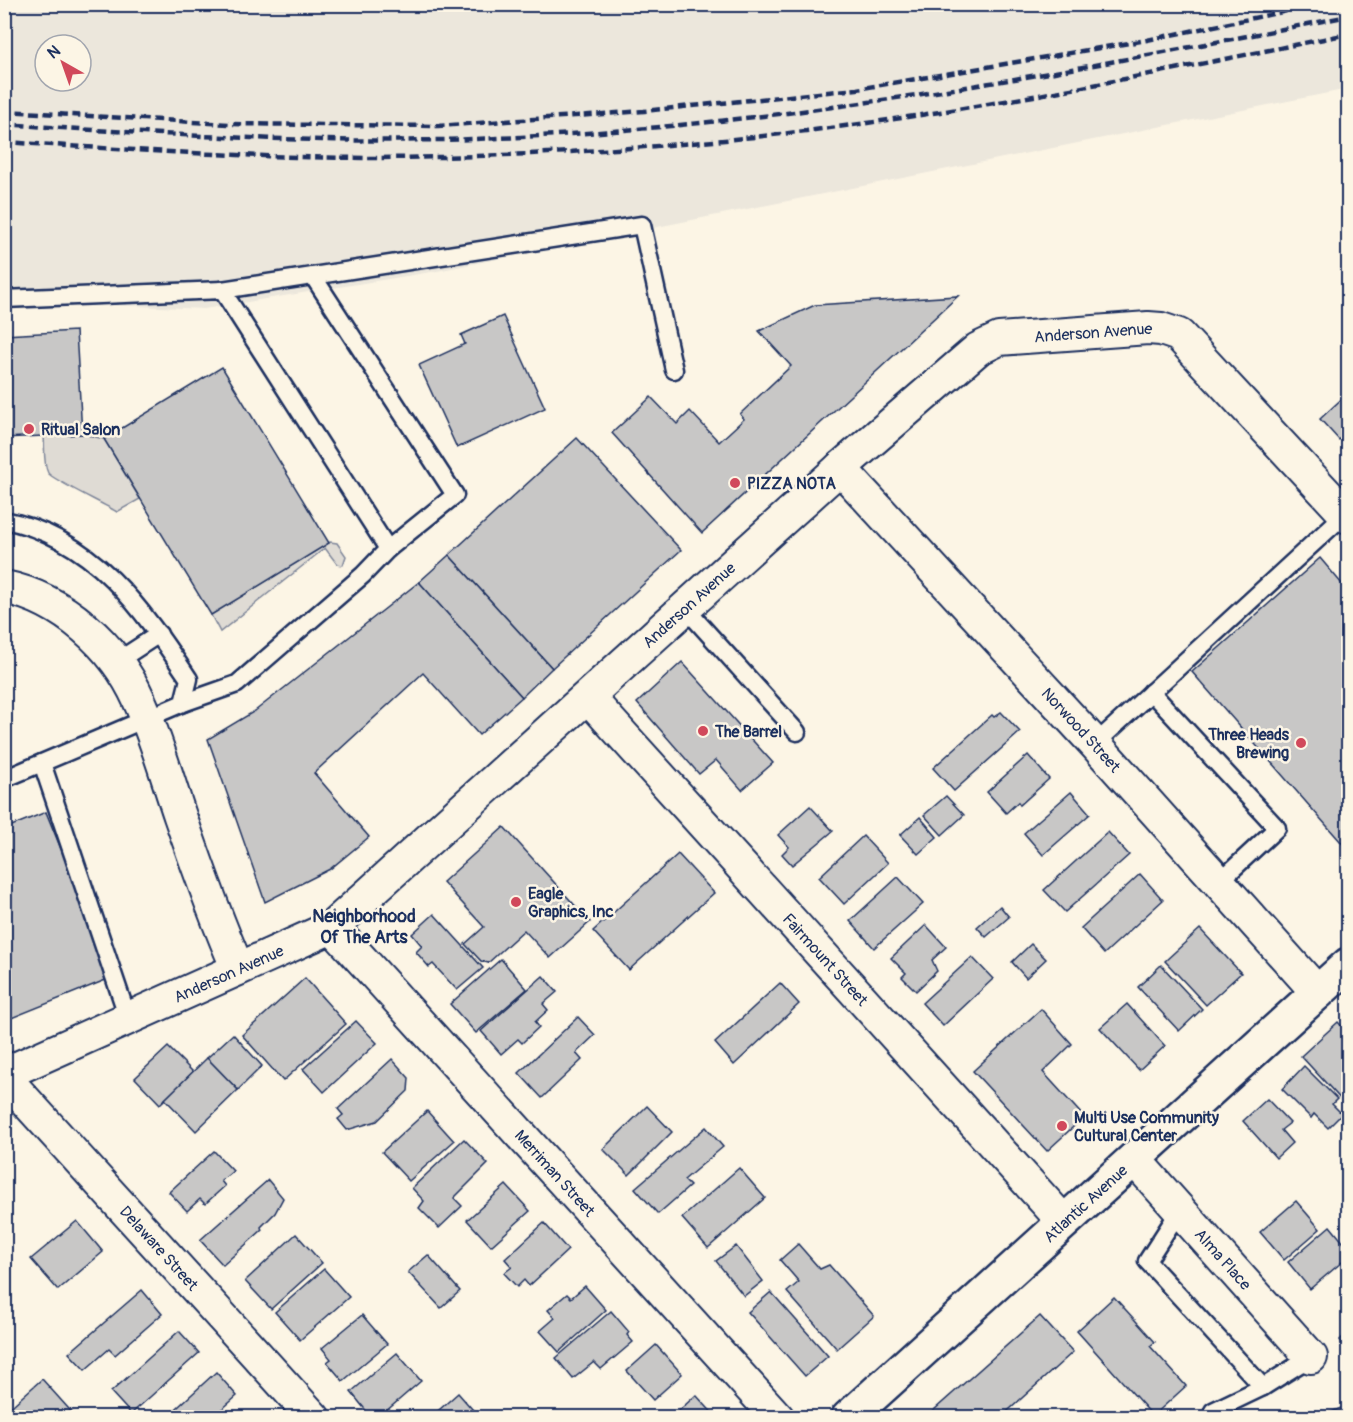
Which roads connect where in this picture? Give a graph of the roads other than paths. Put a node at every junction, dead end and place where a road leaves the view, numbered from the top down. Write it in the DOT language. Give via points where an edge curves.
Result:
graph roads {
  1 [pos="313,276"];
  2 [pos="222,290"];
  3 [pos="4,299"];
  4 [pos="674,370"];
  5 [pos="840,468"];
  6 [pos="1347,515"];
  7 [pos="4,520"];
  8 [pos="388,549"];
  9 [pos="4,587"];
  10 [pos="686,609"];
  11 [pos="159,634"];
  12 [pos="116,662"];
  13 [pos="1152,692"];
  14 [pos="588,697"];
  15 [pos="183,703"];
  16 [pos="146,719"];
  17 [pos="797,732"];
  18 [pos="1095,744"];
  19 [pos="42,763"];
  20 [pos="4,779"];
  21 [pos="1219,882"];
  22 [pos="333,927"];
  23 [pos="1348,965"];
  24 [pos="238,969"];
  25 [pos="1318,993"];
  26 [pos="128,1018"];
  27 [pos="4,1076"];
  28 [pos="1134,1159"];
  29 [pos="1180,1210"];
  30 [pos="1064,1222"];
  31 [pos="1311,1357"];
  32 [pos="1263,1387"];
  33 [pos="1213,1411"];
  34 [pos="314,1418"];
  35 [pos="778,1418"];
  36 [pos="848,1418"];
  1 -- 2 [label="lane"];
  1 -- 4 [label="lane" via="642,225"];
  1 -- 8 [label="lane" via="455,495"];
  2 -- 3 [label="lane"];
  2 -- 8 [label="lane"];
  5 -- 6 [label="street, Anderson Avenue" via="978,349 999,339 1161,328 1187,341"];
  5 -- 10 [label="street, Anderson Avenue"];
  5 -- 18 [label="street, Norwood Street"];
  6 -- 13 [label="lane"];
  7 -- 11 [label="lane" via="57,537 87,555 119,583"];
  8 -- 15 [label="lane" via="237,684"];
  9 -- 12 [label="street" via="51,604 89,630"];
  10 -- 14 [label="street, Anderson Avenue"];
  10 -- 17 [label="lane"];
  11 -- 12 [label="lane"];
  11 -- 15 [label="lane" via="189,679"];
  12 -- 16 [label="street" via="139,699"];
  13 -- 18 [label="lane"];
  13 -- 21 [label="lane" via="1276,828"];
  14 -- 22 [label="street, Anderson Avenue"];
  14 -- 30 [label="street, Fairmount Street"];
  15 -- 16 [label="lane"];
  16 -- 19 [label="lane"];
  16 -- 24 [label="street" via="214,916"];
  18 -- 21 [label="street, Norwood Street"];
  19 -- 20 [label="lane"];
  19 -- 26 [label="lane"];
  21 -- 25 [label="street, Norwood Street"];
  22 -- 24 [label="street, Anderson Avenue"];
  22 -- 35 [label="street, Merriman Street"];
  23 -- 25 [label="main road, Atlantic Avenue"];
  24 -- 26 [label="street, Anderson Avenue"];
  25 -- 28 [label="main road, Atlantic Avenue"];
  26 -- 27 [label="street, Anderson Avenue"];
  27 -- 34 [label="street, Delaware Street"];
  28 -- 29 [label="street, Alma Place"];
  28 -- 30 [label="main road, Atlantic Avenue"];
  29 -- 31 [label="street, Alma Place"];
  29 -- 32 [label="lane" via="1148,1260"];
  30 -- 36 [label="main road, Atlantic Avenue"];
  31 -- 32 [label="lane"];
  32 -- 33 [label="lane"];
}
